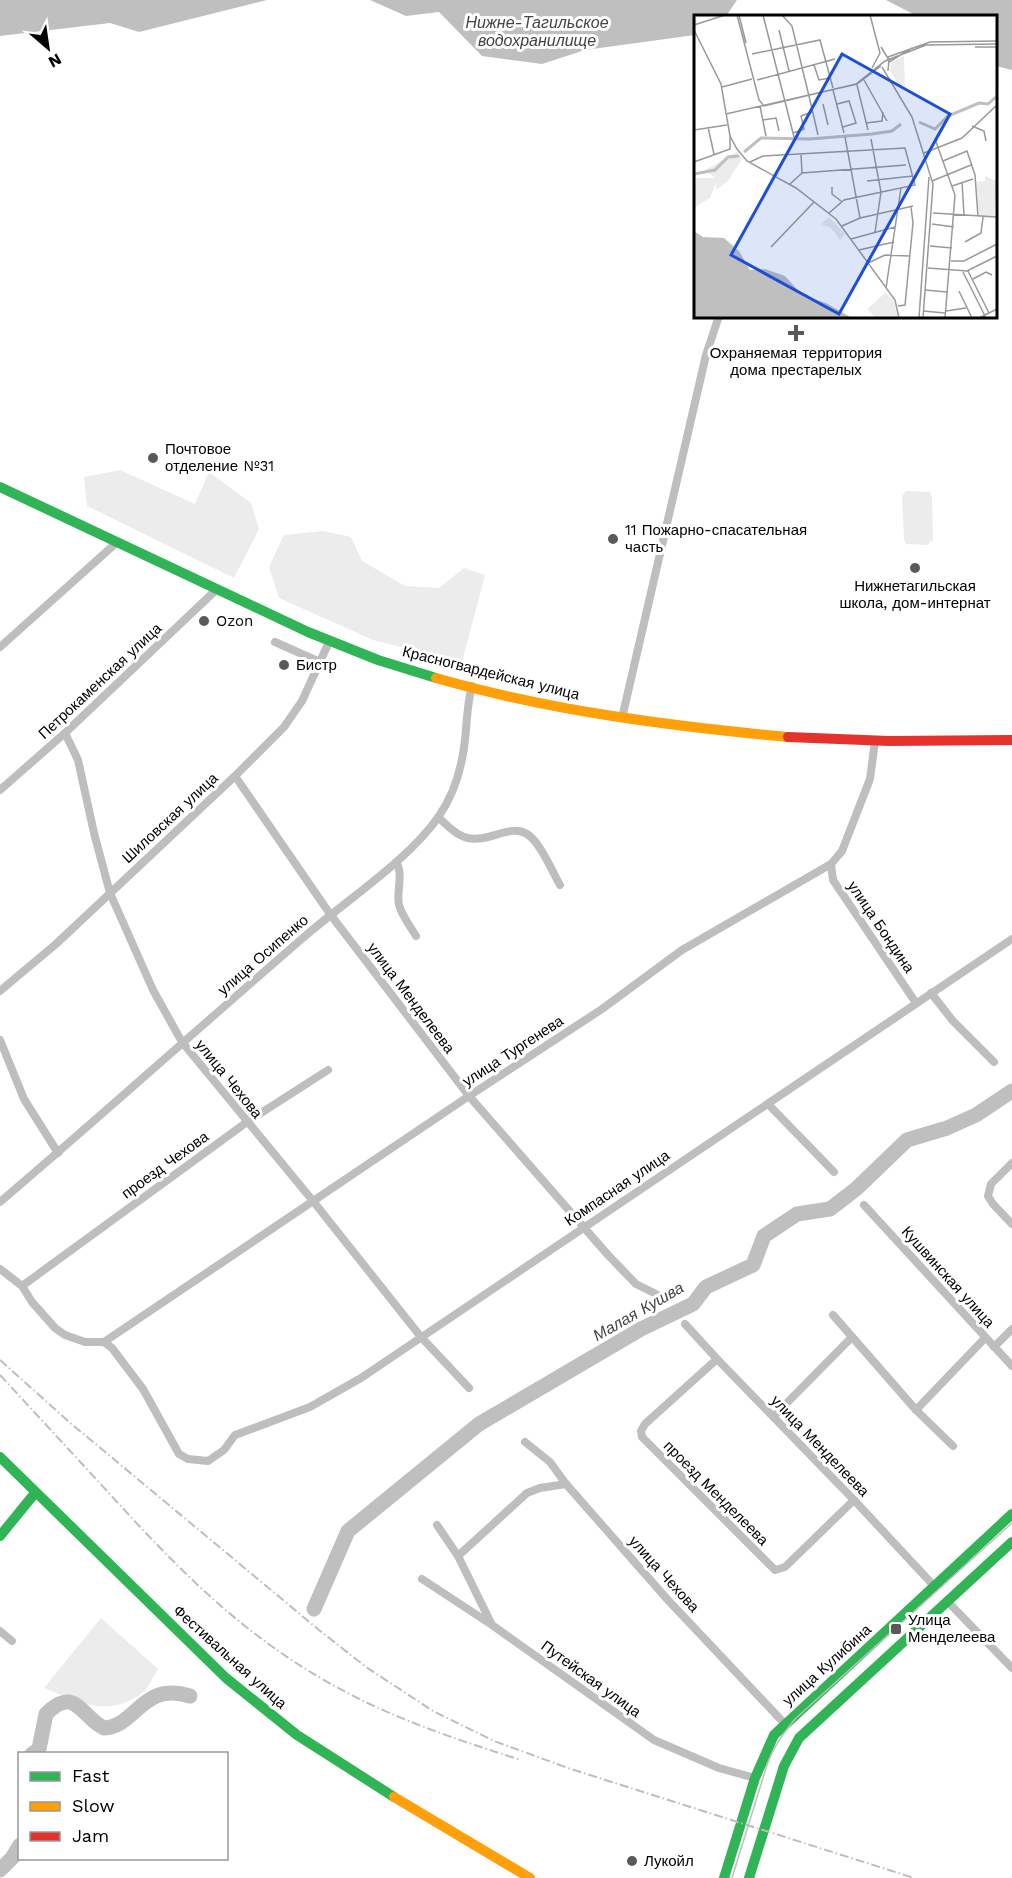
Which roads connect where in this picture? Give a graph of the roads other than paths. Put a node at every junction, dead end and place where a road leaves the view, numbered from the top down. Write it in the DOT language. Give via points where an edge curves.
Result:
graph roads {
  1 [pos="718,318"];
  2 [pos="0,486"];
  3 [pos="115,544"];
  4 [pos="216,590"];
  5 [pos="275,642"];
  6 [pos="329,642"];
  7 [pos="0,647"];
  8 [pos="320,662"];
  9 [pos="472,686"];
  10 [pos="622,718"];
  11 [pos="65,733"];
  12 [pos="1012,740"];
  13 [pos="875,741"];
  14 [pos="235,776"];
  15 [pos="0,790"];
  16 [pos="438,817"];
  17 [pos="396,862"];
  18 [pos="831,864"];
  19 [pos="560,885"];
  20 [pos="110,893"];
  21 [pos="330,914"];
  22 [pos="416,936"];
  23 [pos="1012,939"];
  24 [pos="0,991"];
  25 [pos="931,993"];
  26 [pos="915,1002"];
  27 [pos="0,1040"];
  28 [pos="182,1042"];
  29 [pos="994,1062"];
  30 [pos="328,1070"];
  31 [pos="469,1096"];
  32 [pos="768,1104"];
  33 [pos="247,1122"];
  34 [pos="58,1153"];
  35 [pos="1012,1163"];
  36 [pos="834,1172"];
  37 [pos="313,1201"];
  38 [pos="0,1202"];
  39 [pos="864,1205"];
  40 [pos="1012,1224"];
  41 [pos="584,1227"];
  42 [pos="0,1269"];
  43 [pos="22,1286"];
  44 [pos="660,1296"];
  45 [pos="833,1315"];
  46 [pos="685,1324"];
  47 [pos="1012,1329"];
  48 [pos="421,1337"];
  49 [pos="852,1337"];
  50 [pos="985,1338"];
  51 [pos="104,1342"];
  52 [pos="994,1347"];
  53 [pos="717,1359"];
  54 [pos="1012,1366"];
  55 [pos="469,1388"];
  56 [pos="916,1410"];
  57 [pos="774,1416"];
  58 [pos="525,1442"];
  59 [pos="953,1446"];
  60 [pos="0,1457"];
  61 [pos="566,1484"];
  62 [pos="35,1492"];
  63 [pos="854,1500"];
  64 [pos="1012,1514"];
  65 [pos="437,1525"];
  66 [pos="0,1536"];
  67 [pos="1012,1542"];
  68 [pos="458,1556"];
  69 [pos="423,1579"];
  70 [pos="935,1587"];
  71 [pos="948,1602"];
  72 [pos="492,1625"];
  73 [pos="0,1631"];
  74 [pos="12,1641"];
  75 [pos="1012,1654"];
  76 [pos="1005,1661"];
  77 [pos="1012,1668"];
  78 [pos="784,1723"];
  79 [pos="755,1778"];
  80 [pos="531,1878"];
  81 [pos="724,1878"];
  82 [pos="749,1878"];
  1 -- 10 [label="street" via="706,355"];
  2 -- 3 [label="main road, Красногвардейская улица"];
  3 -- 4 [label="main road, Красногвардейская улица"];
  3 -- 7 [label="street"];
  4 -- 6 [label="main road, Красногвардейская улица"];
  4 -- 11 [label="street, Петрокаменская улица"];
  5 -- 8 [label="street"];
  6 -- 8 [label="street, Шиловская улица"];
  6 -- 9 [label="main road, Красногвардейская улица" via="402,668"];
  8 -- 14 [label="street, Шиловская улица" via="302,701 284,727"];
  9 -- 10 [label="main road, Красногвардейская улица"];
  9 -- 16 [label="street, улица Осипенко" via="459,776"];
  10 -- 13 [label="main road, Красногвардейская улица" via="812,739"];
  11 -- 15 [label="street, Петрокаменская улица"];
  11 -- 20 [label="street, улица Чехова" via="78,760"];
  12 -- 13 [label="main road, Красногвардейская улица"];
  13 -- 18 [label="street, улица Тургенева" via="870,780 842,851"];
  14 -- 20 [label="street, Шиловская улица"];
  14 -- 21 [label="street, улица Менделеева"];
  16 -- 17 [label="street, улица Осипенко"];
  16 -- 19 [label="street" via="460,836 478,840 517,831 526,833 536,842"];
  17 -- 21 [label="street, улица Осипенко"];
  17 -- 22 [label="street" via="400,873 400,908"];
  18 -- 26 [label="street, улица Бондина" via="833,880"];
  18 -- 31 [label="street, улица Тургенева" via="682,950 602,1009"];
  20 -- 24 [label="street, Шиловская улица"];
  20 -- 28 [label="street, улица Чехова" via="153,990"];
  21 -- 28 [label="street, улица Осипенко"];
  21 -- 31 [label="street, улица Менделеева"];
  23 -- 25 [label="street, Компасная улица"];
  25 -- 26 [label="street, Компасная улица"];
  25 -- 29 [label="street"];
  26 -- 32 [label="street, Компасная улица"];
  27 -- 34 [label="street" via="24,1099"];
  28 -- 33 [label="street, улица Чехова"];
  28 -- 34 [label="street, улица Осипенко"];
  30 -- 33 [label="street, проезд Чехова"];
  31 -- 37 [label="street, улица Тургенева"];
  31 -- 41 [label="street, улица Менделеева"];
  32 -- 36 [label="street"];
  32 -- 41 [label="street, Компасная улица"];
  33 -- 37 [label="street, улица Чехова"];
  33 -- 43 [label="street, проезд Чехова"];
  34 -- 38 [label="street, улица Осипенко"];
  35 -- 40 [label="street" via="988,1189 989,1200"];
  37 -- 48 [label="street, улица Чехова"];
  37 -- 51 [label="street, улица Тургенева"];
  39 -- 50 [label="street, Кушвинская улица"];
  41 -- 44 [label="street, улица Менделеева" via="636,1284"];
  41 -- 48 [label="street, Компасная улица"];
  42 -- 43 [label="street"];
  43 -- 51 [label="street" via="48,1321 65,1335 85,1342"];
  45 -- 49 [label="street"];
  46 -- 53 [label="street, улица Менделеева"];
  47 -- 52 [label="street"];
  48 -- 51 [label="street, Компасная улица" via="310,1407 235,1435 216,1458 208,1461 179,1454 143,1389"];
  48 -- 55 [label="street, улица Чехова"];
  49 -- 56 [label="street"];
  49 -- 57 [label="street"];
  50 -- 52 [label="street, Кушвинская улица"];
  50 -- 56 [label="street"];
  52 -- 54 [label="street, Кушвинская улица"];
  53 -- 57 [label="street, улица Менделеева"];
  53 -- 63 [label="street, проезд Менделеева" via="645,1424 642,1437 775,1570 785,1567"];
  56 -- 59 [label="street"];
  57 -- 63 [label="street, улица Менделеева"];
  58 -- 61 [label="street, улица Чехова" via="550,1462"];
  60 -- 62 [label="main road, Фестивальная улица"];
  61 -- 68 [label="street" via="527,1493"];
  61 -- 78 [label="street, улица Чехова"];
  62 -- 66 [label="main road"];
  62 -- 80 [label="main road, Фестивальная улица" via="259,1707 310,1745"];
  63 -- 70 [label="street, улица Менделеева"];
  64 -- 70 [label="main road, улица Кулибина"];
  65 -- 68 [label="street"];
  67 -- 71 [label="main road"];
  68 -- 72 [label="street"];
  69 -- 72 [label="street, Путейская улица"];
  70 -- 78 [label="main road, улица Кулибина"];
  71 -- 76 [label="street"];
  71 -- 82 [label="main road" via="799,1738 784,1766"];
  72 -- 79 [label="street, Путейская улица" via="654,1740 719,1768"];
  73 -- 74 [label="street"];
  75 -- 76 [label="street"];
  76 -- 77 [label="street"];
  78 -- 79 [label="main road, улица Кулибина" via="765,1752"];
  79 -- 81 [label="main road, улица Кулибина"];
}
